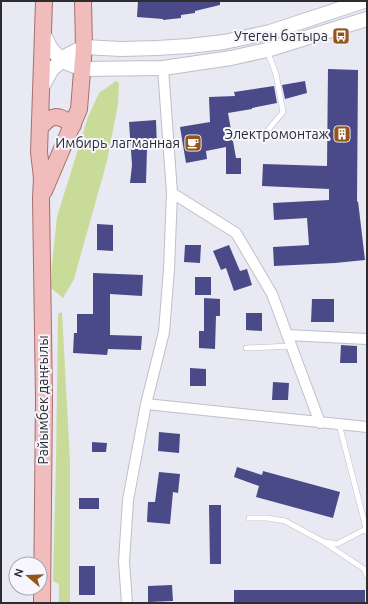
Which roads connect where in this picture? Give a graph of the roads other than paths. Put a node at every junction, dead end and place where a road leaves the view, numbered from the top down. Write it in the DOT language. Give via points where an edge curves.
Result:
graph roads {
  1 [pos="44,1"];
  2 [pos="83,1"];
  3 [pos="364,1"];
  4 [pos="367,20"];
  5 [pos="43,33"];
  6 [pos="84,47"];
  7 [pos="267,50"];
  8 [pos="62,60"];
  9 [pos="163,68"];
  10 [pos="83,69"];
  11 [pos="41,89"];
  12 [pos="73,124"];
  13 [pos="40,128"];
  14 [pos="262,137"];
  15 [pos="172,193"];
  16 [pos="41,198"];
  17 [pos="287,335"];
  18 [pos="367,339"];
  19 [pos="292,346"];
  20 [pos="246,348"];
  21 [pos="146,404"];
  22 [pos="320,423"];
  23 [pos="339,424"];
  24 [pos="367,427"];
  25 [pos="249,518"];
  26 [pos="366,531"];
  27 [pos="322,542"];
  28 [pos="367,576"];
  29 [pos="42,603"];
  30 [pos="127,603"];
  1 -- 5 [label="main road, Райымбек даңғылы"];
  2 -- 6 [label="main road, Райымбек даңғылы"];
  3 -- 6 [label="main road" via="270,32 224,42 150,48"];
  4 -- 7 [label="main road"];
  5 -- 8 [label="main road" via="51,49"];
  5 -- 11 [label="main road, Райымбек даңғылы"];
  6 -- 8 [label="main road"];
  6 -- 10 [label="main road, Райымбек даңғылы"];
  7 -- 9 [label="main road"];
  7 -- 14 [label="lane" via="276,74 283,112"];
  8 -- 10 [label="main road"];
  8 -- 11 [label="main road" via="52,69"];
  9 -- 10 [label="main road"];
  9 -- 15 [label="street"];
  10 -- 12 [label="main road, Райымбек даңғылы" via="79,109"];
  11 -- 13 [label="main road, Райымбек даңғылы"];
  12 -- 13 [label="main road" via="59,117 52,117"];
  12 -- 16 [label="main road, Райымбек даңғылы"];
  13 -- 16 [label="main road, Райымбек даңғылы"];
  15 -- 17 [label="street" via="236,233 272,294"];
  15 -- 21 [label="street" via="164,332"];
  16 -- 29 [label="main road, Райымбек даңғылы" via="44,399"];
  17 -- 18 [label="street"];
  17 -- 19 [label="street"];
  19 -- 20 [label="lane"];
  19 -- 22 [label="street"];
  21 -- 22 [label="street"];
  21 -- 30 [label="street" via="128,500 124,562"];
  22 -- 23 [label="street"];
  23 -- 24 [label="street"];
  23 -- 26 [label="lane"];
  25 -- 27 [label="lane" via="285,522"];
  26 -- 27 [label="lane" via="337,544"];
  27 -- 28 [label="lane" via="364,569"];
}
